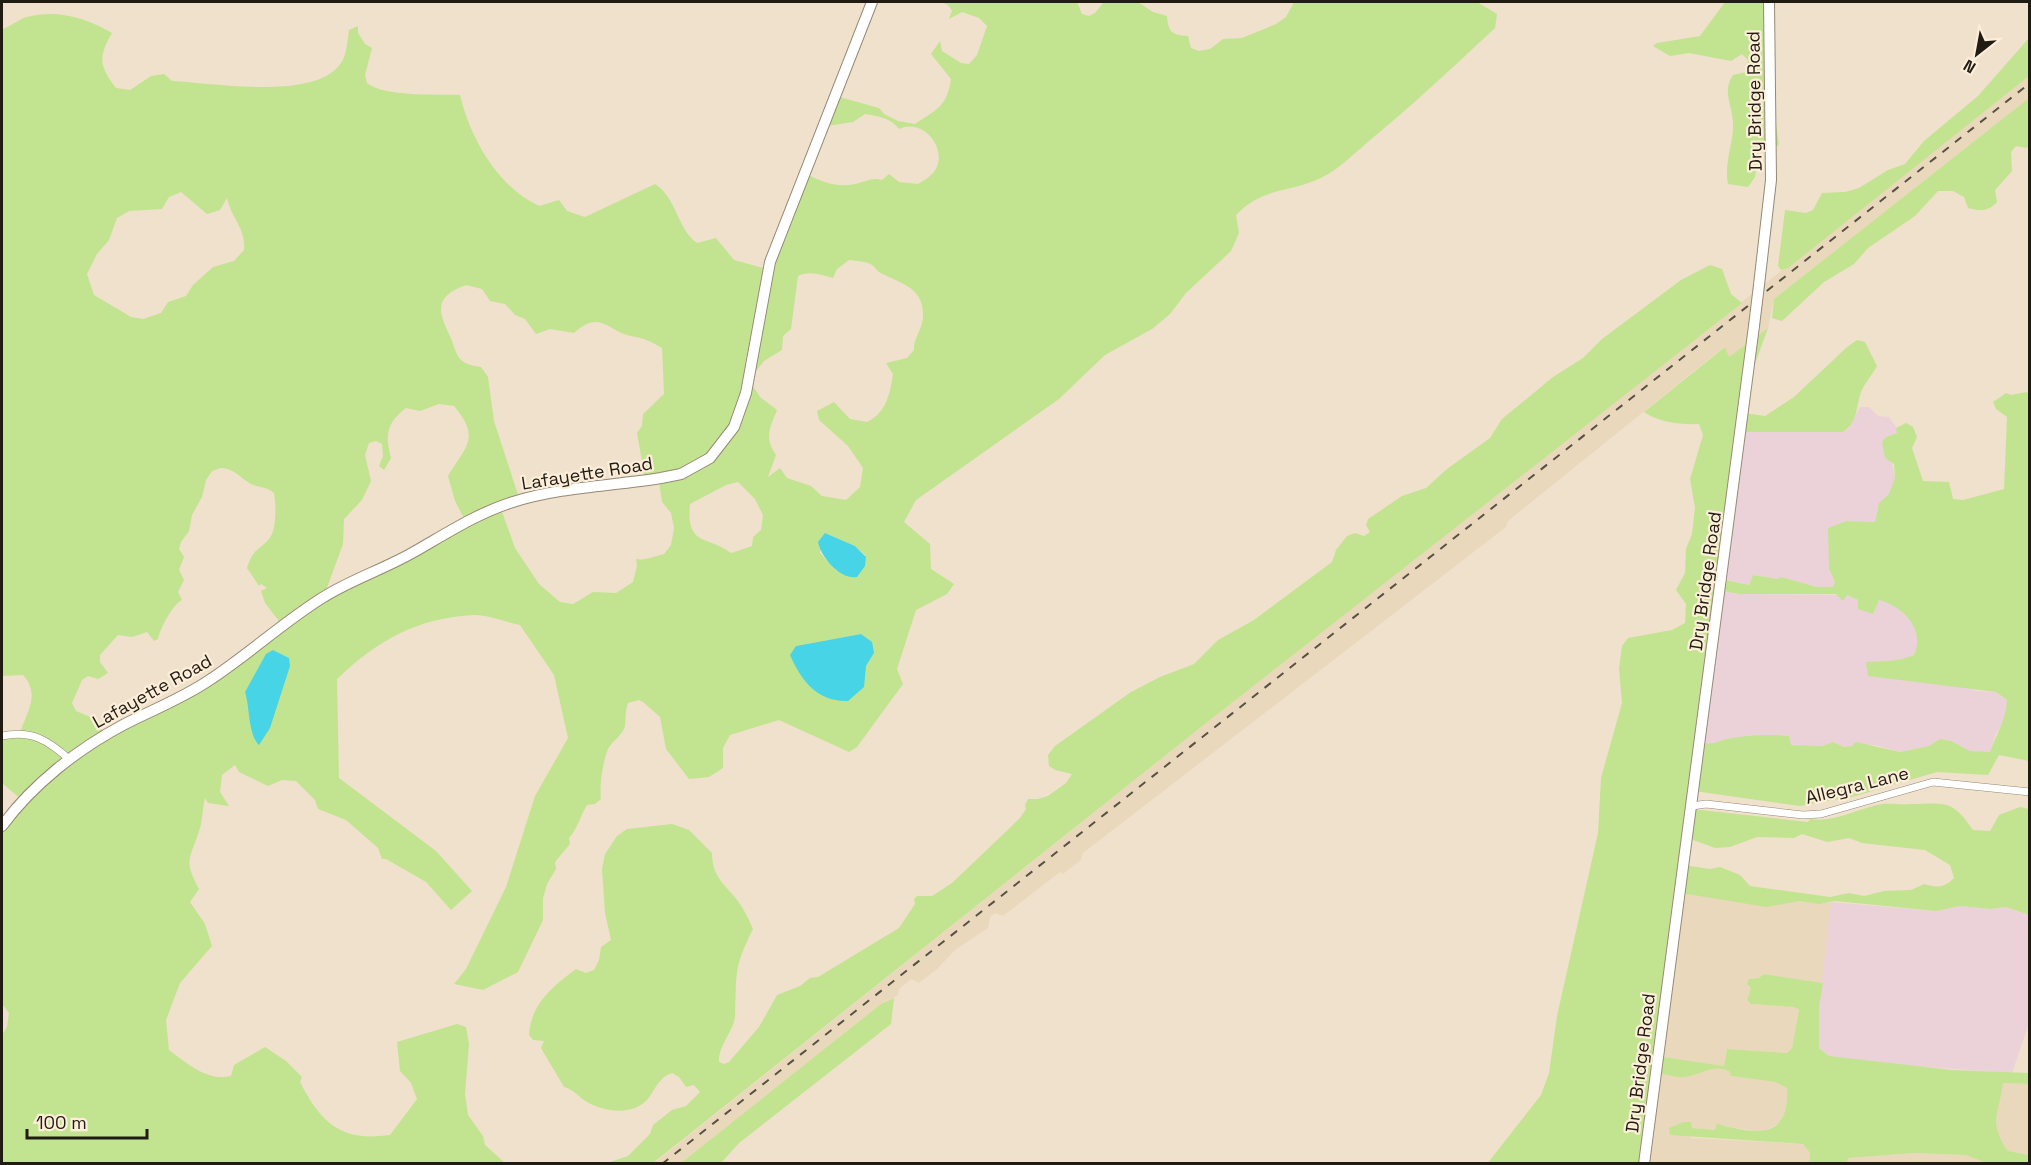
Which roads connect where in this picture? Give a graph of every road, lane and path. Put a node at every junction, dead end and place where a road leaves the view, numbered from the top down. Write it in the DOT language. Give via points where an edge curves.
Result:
graph roads {
  1 [pos="872,2"];
  2 [pos="1769,2"];
  3 [pos="2,736"];
  4 [pos="70,760"];
  5 [pos="2030,792"];
  6 [pos="1692,806"];
  7 [pos="2,826"];
  8 [pos="1644,1164"];
  1 -- 4 [label="street, Lafayette Road" via="770,262 741,410 724,442 710,458 681,474 538,496 490,510 407,556 337,588 208,681 103,736"];
  2 -- 6 [label="street, Dry Bridge Road, bridge" via="1772,160"];
  3 -- 4 [label="street" via="24,733 41,737"];
  4 -- 7 [label="street, Lafayette Road" via="21,801"];
  5 -- 6 [label="street, Allegra Lane" via="1933,782 1821,814"];
  6 -- 8 [label="street, Dry Bridge Road"];
}
